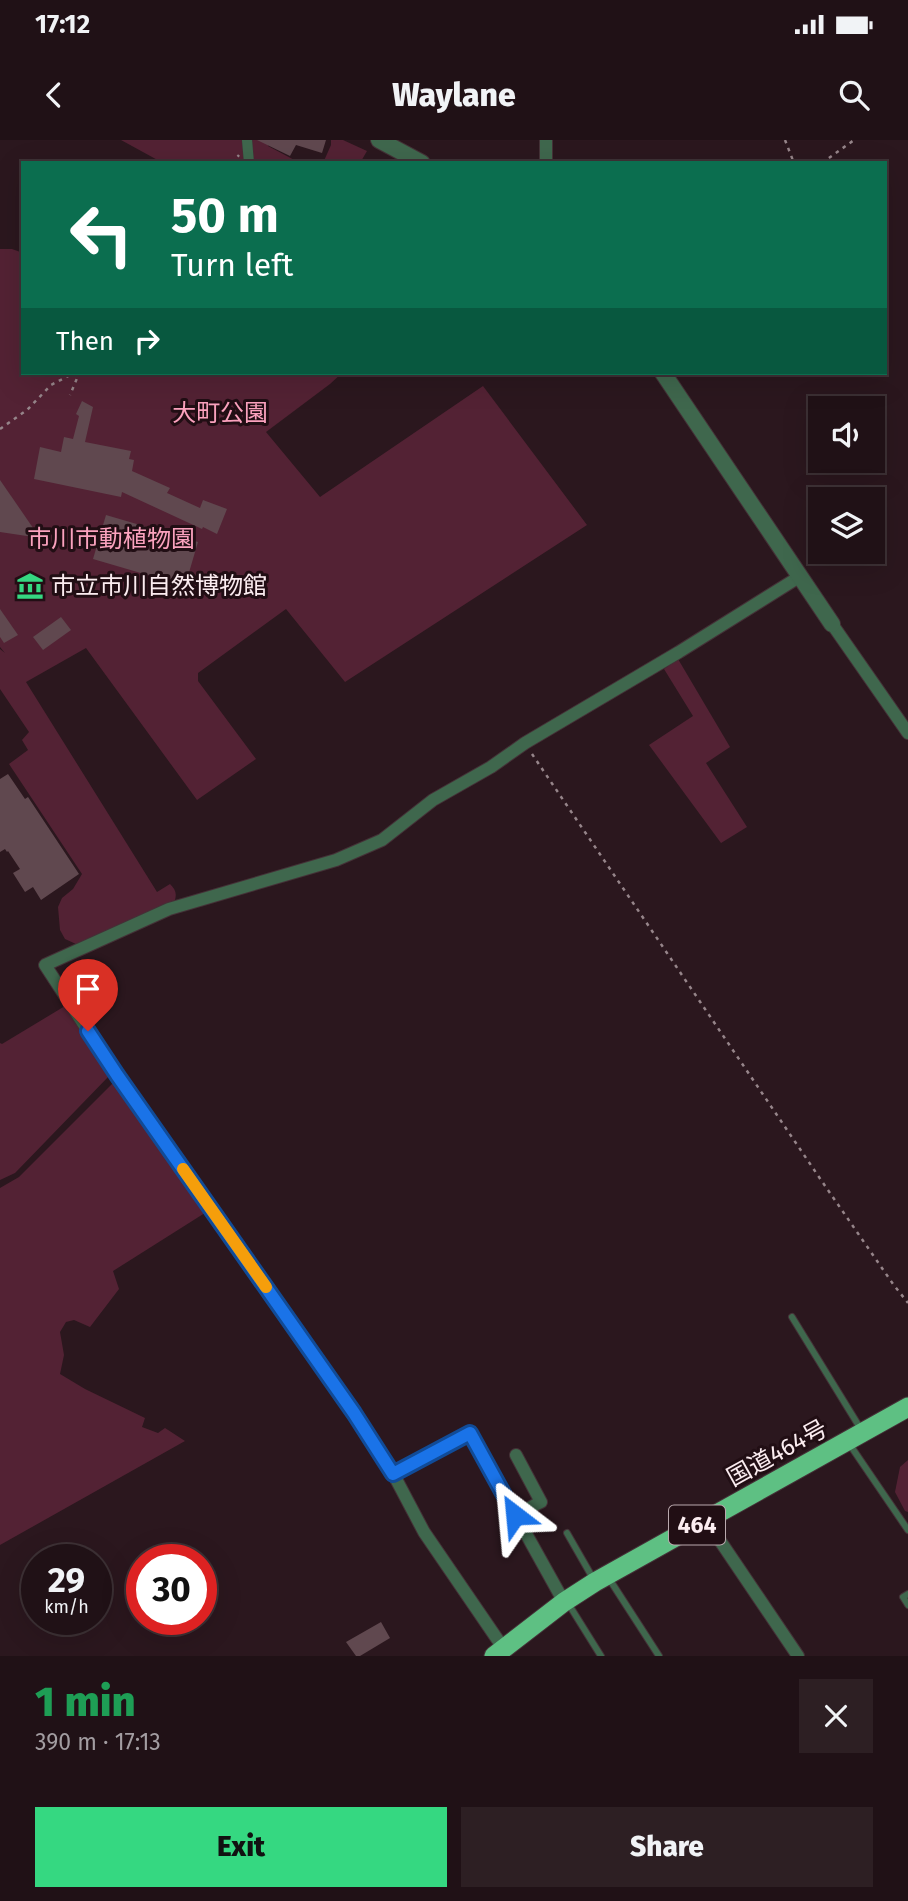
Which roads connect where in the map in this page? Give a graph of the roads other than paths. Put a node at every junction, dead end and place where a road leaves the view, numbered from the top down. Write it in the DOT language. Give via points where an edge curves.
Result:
graph roads {
  1 [pos="247,140"];
  2 [pos="379,140"];
  3 [pos="547,140"];
  4 [pos="249,161"];
  5 [pos="418,161"];
  6 [pos="546,161"];
  7 [pos="664,375"];
  8 [pos="799,577"];
  9 [pos="832,624"];
  10 [pos="908,733"];
  11 [pos="792,1317"];
  12 [pos="908,1407"];
  13 [pos="855,1437"];
  14 [pos="516,1455"];
  15 [pos="393,1474"];
  16 [pos="515,1515"];
  17 [pos="706,1520"];
  18 [pos="908,1530"];
  19 [pos="567,1533"];
  20 [pos="601,1579"];
  21 [pos="908,1594"];
  22 [pos="564,1602"];
  23 [pos="908,1605"];
  24 [pos="499,1652"];
  25 [pos="601,1656"];
  26 [pos="659,1656"];
  27 [pos="798,1656"];
  1 -- 4 [label="street"];
  2 -- 5 [label="street"];
  3 -- 6 [label="street"];
  7 -- 8 [label="street"];
  8 -- 9 [label="street"];
  8 -- 15 [label="street" via="433,800 382,840 336,860 169,909 45,965"];
  9 -- 10 [label="street"];
  11 -- 13 [label="lane"];
  12 -- 13 [label="highway, 国道464号 / 464"];
  13 -- 17 [label="highway, 国道464号 / 464"];
  13 -- 18 [label="lane"];
  14 -- 16 [label="street" via="541,1502"];
  15 -- 16 [label="street" via="470,1433"];
  15 -- 24 [label="street"];
  16 -- 22 [label="street"];
  17 -- 20 [label="highway, 国道464号 / 464"];
  17 -- 27 [label="street"];
  19 -- 20 [label="lane"];
  20 -- 22 [label="highway, 国道464号 / 464"];
  20 -- 26 [label="lane"];
  21 -- 23 [label="lane" via="903,1597"];
  22 -- 24 [label="highway, 国道464号 / 464"];
  22 -- 25 [label="lane"];
}
